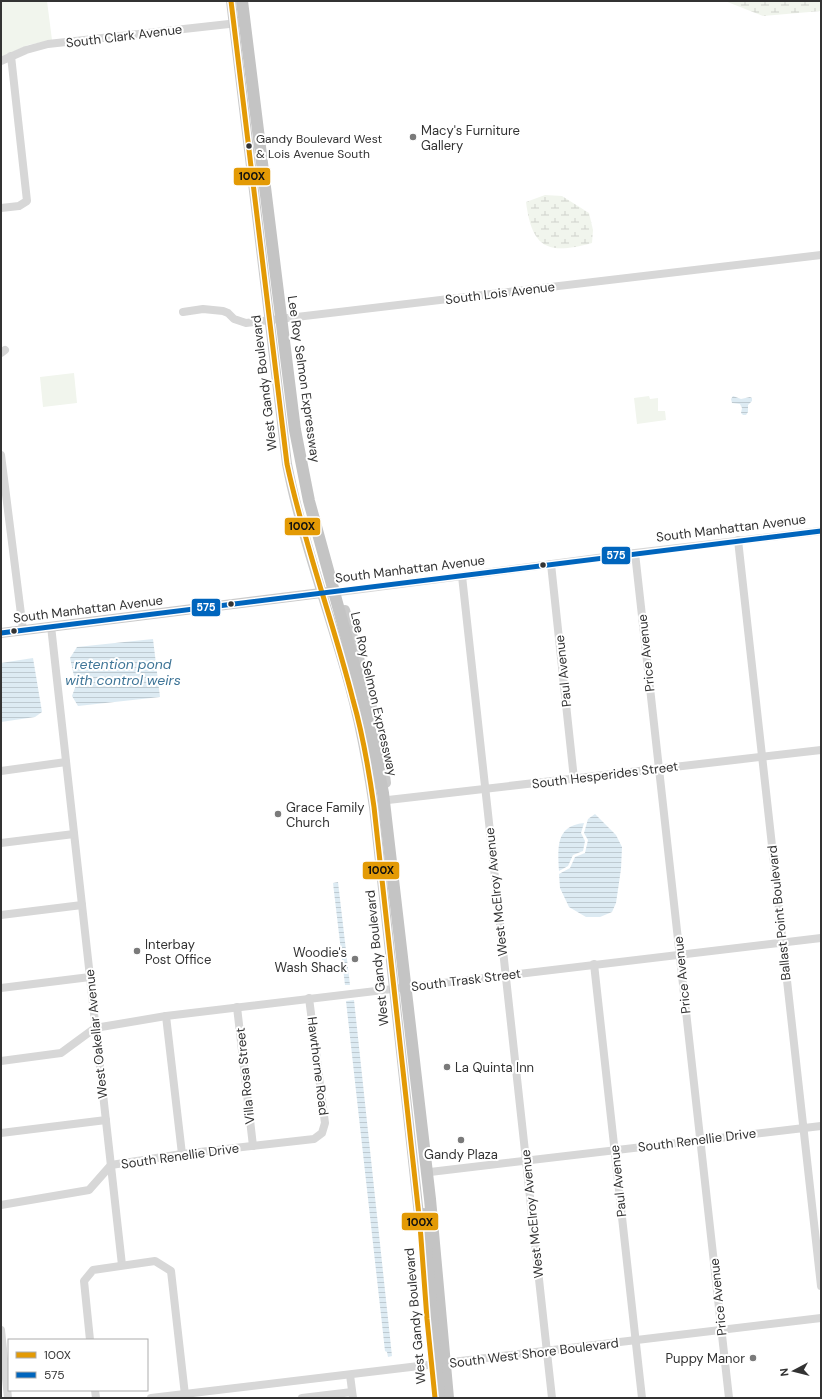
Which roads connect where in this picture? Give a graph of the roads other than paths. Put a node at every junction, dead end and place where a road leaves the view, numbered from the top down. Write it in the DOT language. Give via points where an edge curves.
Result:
graph roads {
  1 [pos="232,1"];
  2 [pos="235,1"];
  3 [pos="242,1"];
  4 [pos="247,1"];
  5 [pos="249,22"];
  6 [pos="234,23"];
  7 [pos="11,56"];
  8 [pos="1,61"];
  9 [pos="260,113"];
  10 [pos="248,137"];
  11 [pos="1,208"];
  12 [pos="821,255"];
  13 [pos="183,312"];
  14 [pos="284,318"];
  15 [pos="269,320"];
  16 [pos="294,404"];
  17 [pos="281,422"];
  18 [pos="1,455"];
  19 [pos="821,530"];
  20 [pos="738,540"];
  21 [pos="635,553"];
  22 [pos="551,564"];
  23 [pos="462,576"];
  24 [pos="339,592"];
  25 [pos="322,593"];
  26 [pos="51,626"];
  27 [pos="23,630"];
  28 [pos="1,633"];
  29 [pos="821,750"];
  30 [pos="382,757"];
  31 [pos="762,757"];
  32 [pos="66,762"];
  33 [pos="368,769"];
  34 [pos="659,769"];
  35 [pos="1,771"];
  36 [pos="574,779"];
  37 [pos="485,789"];
  38 [pos="388,800"];
  39 [pos="74,834"];
  40 [pos="1,843"];
  41 [pos="396,872"];
  42 [pos="82,905"];
  43 [pos="386,913"];
  44 [pos="1,915"];
  45 [pos="821,938"];
  46 [pos="783,942"];
  47 [pos="680,954"];
  48 [pos="594,964"];
  49 [pos="505,975"];
  50 [pos="90,977"];
  51 [pos="409,987"];
  52 [pos="1,988"];
  53 [pos="394,988"];
  54 [pos="309,998"];
  55 [pos="238,1007"];
  56 [pos="166,1016"];
  57 [pos="96,1028"];
  58 [pos="1,1061"];
  59 [pos="419,1079"];
  60 [pos="405,1088"];
  61 [pos="106,1120"];
  62 [pos="821,1126"];
  63 [pos="803,1128"];
  64 [pos="1,1133"];
  65 [pos="322,1133"];
  66 [pos="700,1140"];
  67 [pos="253,1146"];
  68 [pos="614,1150"];
  69 [pos="182,1154"];
  70 [pos="526,1161"];
  71 [pos="111,1165"];
  72 [pos="430,1172"];
  73 [pos="414,1174"];
  74 [pos="432,1199"];
  75 [pos="1,1204"];
  76 [pos="122,1265"];
  77 [pos="821,1286"];
  78 [pos="821,1318"];
  79 [pos="1,1330"];
  80 [pos="722,1330"];
  81 [pos="90,1339"];
  82 [pos="636,1340"];
  83 [pos="547,1351"];
  84 [pos="445,1363"];
  85 [pos="431,1365"];
  86 [pos="350,1375"];
  87 [pos="185,1395"];
  88 [pos="352,1395"];
  89 [pos="8,1398"];
  90 [pos="151,1398"];
  91 [pos="302,1398"];
  92 [pos="435,1398"];
  93 [pos="439,1398"];
  94 [pos="448,1398"];
  95 [pos="552,1398"];
  96 [pos="642,1398"];
  97 [pos="729,1398"];
  1 -- 6 [label="main road, West Gandy Boulevard"];
  2 -- 5 [label="main road" via="237,17"];
  2 -- 93 [label="highway, Lee Roy Selmon Expressway, bridge" via="284,407 303,502 359,709 376,794 422,1200"];
  3 -- 94 [label="highway, Lee Roy Selmon Expressway, bridge" via="295,430 310,501 367,714 383,793 430,1199"];
  4 -- 5 [label="main road, West Gandy Boulevard"];
  5 -- 6 [label="street, South Clark Avenue"];
  5 -- 9 [label="main road, West Gandy Boulevard"];
  6 -- 7 [label="street, South Clark Avenue" via="48,44"];
  6 -- 9 [label="main road" via="246,33 254,100"];
  6 -- 10 [label="main road, West Gandy Boulevard"];
  7 -- 8 [label="street, South Clark Avenue"];
  7 -- 11 [label="street" via="27,200 19,206"];
  9 -- 14 [label="main road, West Gandy Boulevard"];
  10 -- 14 [label="main road" via="252,144 270,301 275,311"];
  10 -- 15 [label="main road, West Gandy Boulevard"];
  12 -- 14 [label="street, South Lois Avenue"];
  13 -- 15 [label="street, South Lois Avenue" via="203,309 223,311 234,319 246,323"];
  14 -- 15 [label="street, South Lois Avenue"];
  14 -- 16 [label="main road, West Gandy Boulevard"];
  15 -- 16 [label="main road" via="279,328 290,396"];
  15 -- 17 [label="main road, West Gandy Boulevard"];
  16 -- 24 [label="main road, West Gandy Boulevard" via="309,488"];
  17 -- 24 [label="main road" via="285,428 296,493 320,572 323,579"];
  17 -- 25 [label="main road, West Gandy Boulevard" via="293,494"];
  18 -- 27 [label="street"];
  19 -- 20 [label="street, South Manhattan Avenue"];
  20 -- 21 [label="street, South Manhattan Avenue"];
  20 -- 31 [label="street, Ballast Point Boulevard"];
  21 -- 22 [label="street, South Manhattan Avenue"];
  21 -- 34 [label="street, Price Avenue"];
  22 -- 23 [label="street, South Manhattan Avenue"];
  22 -- 36 [label="street, Paul Avenue"];
  23 -- 24 [label="street, South Manhattan Avenue"];
  23 -- 37 [label="street, West McElroy Avenue"];
  24 -- 25 [label="main road, South Manhattan Avenue"];
  24 -- 30 [label="main road, West Gandy Boulevard" via="364,672"];
  25 -- 26 [label="main road, South Manhattan Avenue"];
  25 -- 30 [label="main road" via="331,599 340,613"];
  25 -- 33 [label="main road, West Gandy Boulevard" via="352,694"];
  26 -- 27 [label="main road, South Manhattan Avenue"];
  26 -- 32 [label="street, West Oakellar Avenue"];
  27 -- 28 [label="main road, South Manhattan Avenue"];
  29 -- 31 [label="street, South Hesperides Street"];
  30 -- 38 [label="main road, West Gandy Boulevard"];
  31 -- 34 [label="street, South Hesperides Street"];
  31 -- 46 [label="street, Ballast Point Boulevard"];
  32 -- 35 [label="street"];
  32 -- 39 [label="street, West Oakellar Avenue"];
  33 -- 41 [label="main road" via="376,774 379,780 388,848"];
  33 -- 43 [label="main road, West Gandy Boulevard"];
  34 -- 36 [label="street, South Hesperides Street"];
  34 -- 47 [label="street, Price Avenue"];
  36 -- 37 [label="street, South Hesperides Street"];
  37 -- 38 [label="street, South Hesperides Street"];
  37 -- 49 [label="street, West McElroy Avenue"];
  38 -- 41 [label="main road, West Gandy Boulevard"];
  39 -- 40 [label="street"];
  39 -- 42 [label="street, West Oakellar Avenue"];
  41 -- 51 [label="main road, West Gandy Boulevard"];
  42 -- 44 [label="street"];
  42 -- 50 [label="street, West Oakellar Avenue"];
  43 -- 51 [label="main road" via="390,919 396,975 400,984"];
  43 -- 53 [label="main road, West Gandy Boulevard"];
  45 -- 46 [label="street, South Trask Street"];
  46 -- 47 [label="street, South Trask Street"];
  46 -- 63 [label="street, Ballast Point Boulevard"];
  47 -- 48 [label="street, South Trask Street"];
  47 -- 66 [label="street, Price Avenue"];
  48 -- 49 [label="street, South Trask Street"];
  48 -- 68 [label="street, Paul Avenue"];
  49 -- 51 [label="street, South Trask Street"];
  49 -- 70 [label="street, West McElroy Avenue"];
  50 -- 52 [label="street"];
  50 -- 57 [label="street, West Oakellar Avenue"];
  51 -- 53 [label="street, South Trask Street"];
  51 -- 59 [label="main road, West Gandy Boulevard"];
  53 -- 54 [label="street, South Trask Street"];
  53 -- 59 [label="main road" via="404,995 414,1066"];
  53 -- 60 [label="main road, West Gandy Boulevard"];
  54 -- 55 [label="street, South Trask Street"];
  54 -- 65 [label="street, Hawthorne Road" via="325,1123"];
  55 -- 56 [label="street, South Trask Street"];
  55 -- 67 [label="street, Villa Rosa Street"];
  56 -- 57 [label="street, South Trask Street"];
  56 -- 69 [label="street"];
  57 -- 58 [label="street, South Trask Street" via="61,1053"];
  57 -- 61 [label="street, West Oakellar Avenue"];
  59 -- 72 [label="main road, West Gandy Boulevard"];
  60 -- 72 [label="main road" via="409,1097 416,1158 420,1166"];
  60 -- 73 [label="main road, West Gandy Boulevard"];
  61 -- 64 [label="street"];
  61 -- 71 [label="street, West Oakellar Avenue"];
  62 -- 63 [label="street, South Renellie Drive"];
  63 -- 66 [label="street, South Renellie Drive"];
  63 -- 77 [label="street, Ballast Point Boulevard"];
  65 -- 67 [label="street, South Renellie Drive" via="314,1139"];
  66 -- 68 [label="street, South Renellie Drive"];
  66 -- 80 [label="street, Price Avenue"];
  67 -- 69 [label="street, South Renellie Drive"];
  68 -- 70 [label="street, South Renellie Drive"];
  68 -- 82 [label="street, Paul Avenue"];
  69 -- 71 [label="street, South Renellie Drive"];
  70 -- 72 [label="street, South Renellie Drive"];
  70 -- 83 [label="street, West McElroy Avenue"];
  71 -- 75 [label="street, South Renellie Drive" via="89,1190"];
  71 -- 76 [label="street, West Oakellar Avenue"];
  72 -- 74 [label="main road, West Gandy Boulevard"];
  73 -- 74 [label="main road" via="419,1176"];
  73 -- 85 [label="main road, West Gandy Boulevard"];
  74 -- 84 [label="main road, West Gandy Boulevard"];
  76 -- 81 [label="street" via="93,1270 84,1281"];
  76 -- 87 [label="street" via="155,1261 171,1271"];
  78 -- 80 [label="street, South West Shore Boulevard"];
  79 -- 89 [label="street"];
  80 -- 82 [label="street, South West Shore Boulevard"];
  80 -- 97 [label="street, Price Avenue"];
  82 -- 83 [label="street, South West Shore Boulevard"];
  82 -- 96 [label="street, Paul Avenue"];
  83 -- 84 [label="street, South West Shore Boulevard"];
  83 -- 95 [label="street, West McElroy Avenue"];
  84 -- 85 [label="street, South West Shore Boulevard"];
  84 -- 94 [label="main road, West Gandy Boulevard"];
  85 -- 86 [label="street, South West Shore Boulevard"];
  85 -- 92 [label="main road, West Gandy Boulevard"];
  86 -- 87 [label="street, South West Shore Boulevard"];
  86 -- 88 [label="street"];
  87 -- 90 [label="street, South West Shore Boulevard"];
  88 -- 91 [label="street"];
}
